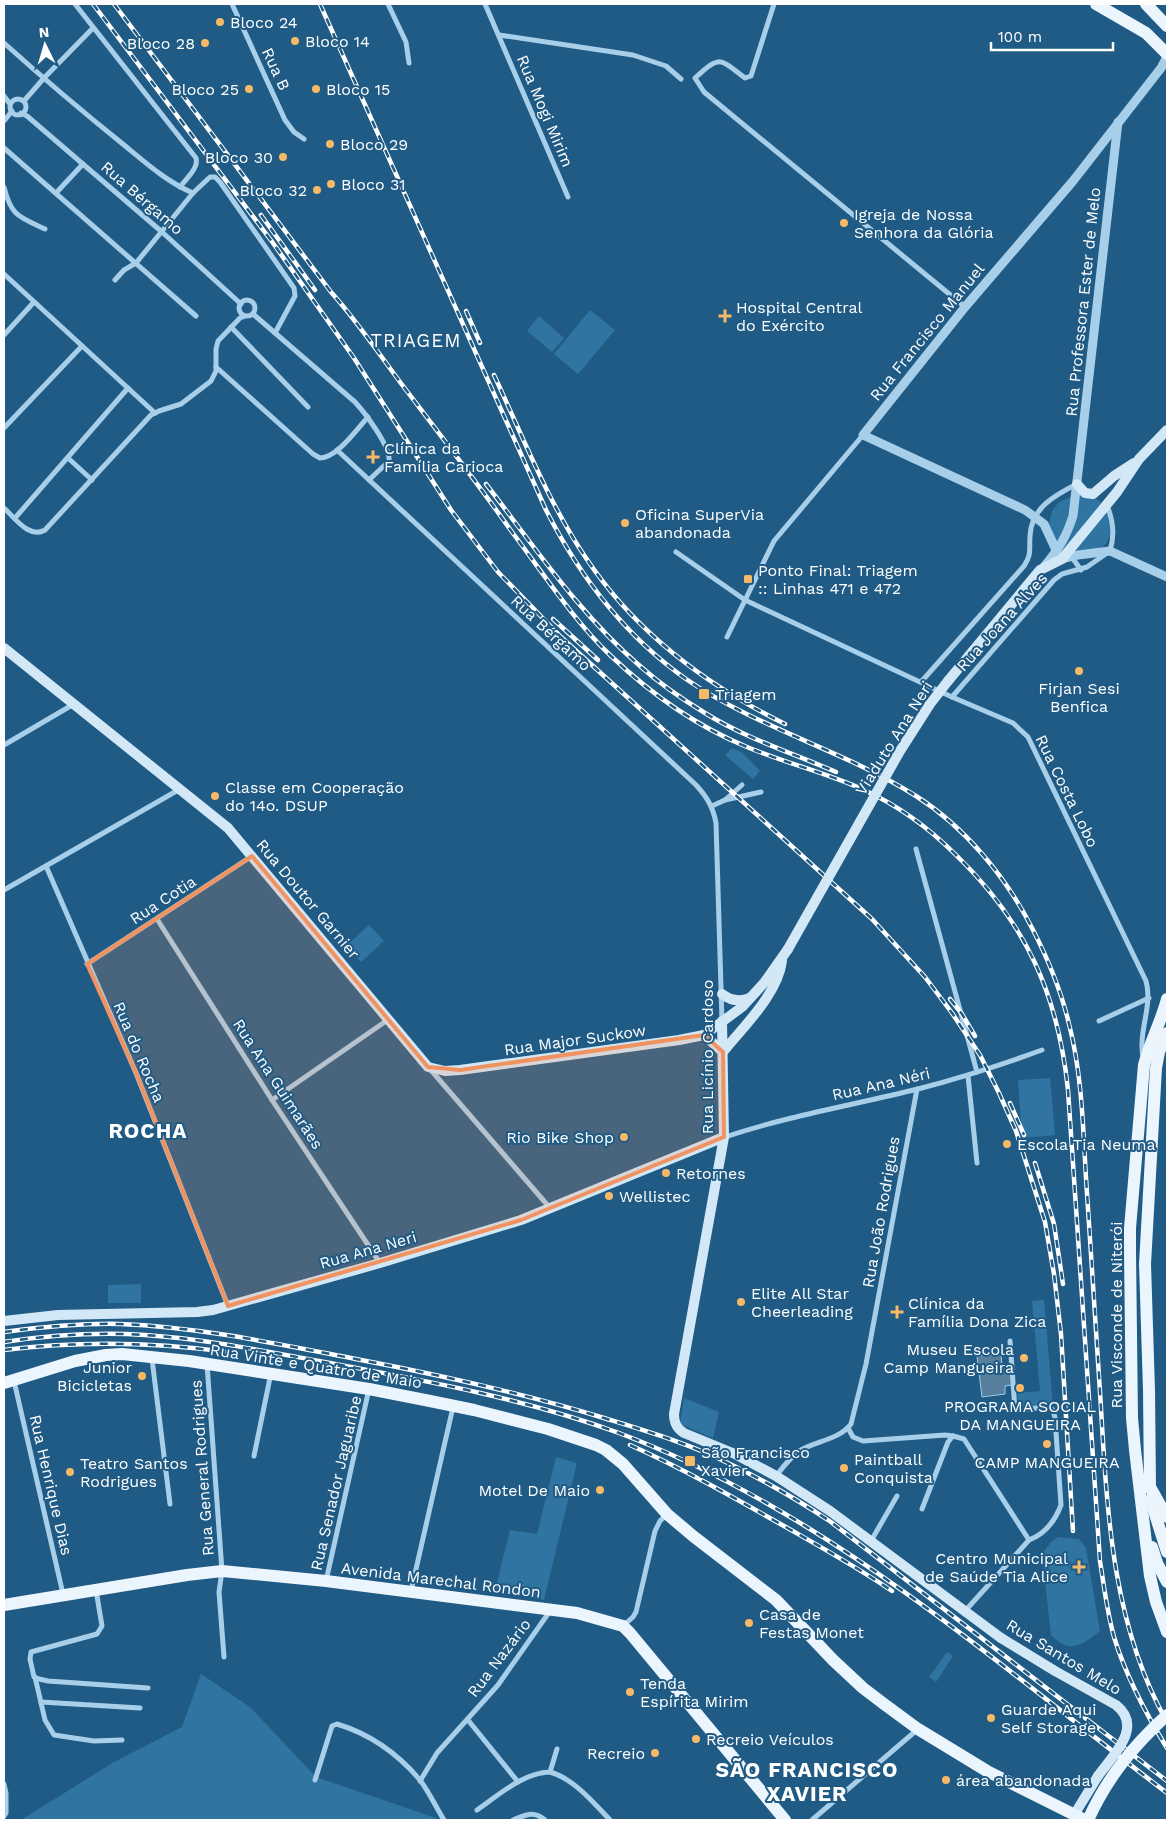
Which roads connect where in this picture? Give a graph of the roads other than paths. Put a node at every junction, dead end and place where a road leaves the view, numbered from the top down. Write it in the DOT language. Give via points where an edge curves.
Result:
graph roads {
  1 [pos="75,4"];
  2 [pos="232,4"];
  3 [pos="388,4"];
  4 [pos="485,4"];
  5 [pos="774,4"];
  6 [pos="1096,4"];
  7 [pos="1146,4"];
  8 [pos="1167,26"];
  9 [pos="93,28"];
  10 [pos="499,35"];
  11 [pos="4,43"];
  12 [pos="1167,55"];
  13 [pos="409,63"];
  14 [pos="44,78"];
  15 [pos="682,79"];
  16 [pos="4,96"];
  17 [pos="24,100"];
  18 [pos="11,103"];
  19 [pos="12,113"];
  20 [pos="24,114"];
  21 [pos="4,121"];
  22 [pos="1118,122"];
  23 [pos="304,139"];
  24 [pos="4,148"];
  25 [pos="83,164"];
  26 [pos="4,187"];
  27 [pos="180,187"];
  28 [pos="56,193"];
  29 [pos="193,193"];
  30 [pos="568,197"];
  31 [pos="46,229"];
  32 [pos="162,232"];
  33 [pos="136,263"];
  34 [pos="4,274"];
  35 [pos="115,280"];
  36 [pos="34,302"];
  37 [pos="240,303"];
  38 [pos="965,307"];
  39 [pos="254,314"];
  40 [pos="196,316"];
  41 [pos="242,316"];
  42 [pos="231,327"];
  43 [pos="275,333"];
  44 [pos="4,335"];
  45 [pos="82,346"];
  46 [pos="216,367"];
  47 [pos="128,388"];
  48 [pos="308,407"];
  49 [pos="155,413"];
  50 [pos="368,417"];
  51 [pos="4,428"];
  52 [pos="1167,430"];
  53 [pos="862,435"];
  54 [pos="337,450"];
  55 [pos="68,458"];
  56 [pos="1139,459"];
  57 [pos="92,480"];
  58 [pos="369,480"];
  59 [pos="1077,484"];
  60 [pos="1106,503"];
  61 [pos="4,508"];
  62 [pos="1035,517"];
  63 [pos="15,518"];
  64 [pos="1110,551"];
  65 [pos="676,552"];
  66 [pos="1063,556"];
  67 [pos="1080,570"];
  68 [pos="1167,577"];
  69 [pos="745,600"];
  70 [pos="727,637"];
  71 [pos="4,648"];
  72 [pos="921,682"];
  73 [pos="952,697"];
  74 [pos="74,704"];
  75 [pos="4,745"];
  76 [pos="742,785"];
  77 [pos="180,789"];
  78 [pos="761,792"];
  79 [pos="725,800"];
  80 [pos="712,806"];
  81 [pos="916,849"];
  82 [pos="252,856"];
  83 [pos="46,866"];
  84 [pos="4,890"];
  85 [pos="156,919"];
  86 [pos="785,953"];
  87 [pos="87,964"];
  88 [pos="722,994"];
  89 [pos="750,998"];
  90 [pos="1150,998"];
  91 [pos="1167,999"];
  92 [pos="389,1019"];
  93 [pos="1099,1021"];
  94 [pos="722,1022"];
  95 [pos="1167,1033"];
  96 [pos="704,1034"];
  97 [pos="1042,1050"];
  98 [pos="723,1052"];
  99 [pos="1144,1065"];
  100 [pos="428,1067"];
  101 [pos="977,1072"];
  102 [pos="968,1076"];
  103 [pos="917,1089"];
  104 [pos="272,1100"];
  105 [pos="724,1137"];
  106 [pos="977,1163"];
  107 [pos="550,1208"];
  108 [pos="1130,1228"];
  109 [pos="1147,1228"];
  110 [pos="1130,1251"];
  111 [pos="1146,1253"];
  112 [pos="380,1263"];
  113 [pos="228,1306"];
  114 [pos="4,1320"];
  115 [pos="1010,1341"];
  116 [pos="152,1358"];
  117 [pos="207,1364"];
  118 [pos="271,1373"];
  119 [pos="9,1382"];
  120 [pos="370,1389"];
  121 [pos="453,1406"];
  122 [pos="675,1424"];
  123 [pos="848,1428"];
  124 [pos="953,1436"];
  125 [pos="254,1456"];
  126 [pos="776,1476"];
  127 [pos="1150,1487"];
  128 [pos="897,1496"];
  129 [pos="170,1504"];
  130 [pos="922,1509"];
  131 [pos="667,1514"];
  132 [pos="1167,1517"];
  133 [pos="1143,1520"];
  134 [pos="1029,1540"];
  135 [pos="871,1542"];
  136 [pos="1167,1552"];
  137 [pos="222,1571"];
  138 [pos="326,1582"];
  139 [pos="1167,1582"];
  140 [pos="96,1589"];
  141 [pos="411,1591"];
  142 [pos="64,1595"];
  143 [pos="4,1605"];
  144 [pos="550,1610"];
  145 [pos="965,1611"];
  146 [pos="623,1626"];
  147 [pos="1167,1632"];
  148 [pos="224,1657"];
  149 [pos="34,1677"];
  150 [pos="148,1688"];
  151 [pos="41,1702"];
  152 [pos="140,1708"];
  153 [pos="1167,1715"];
  154 [pos="468,1720"];
  155 [pos="1167,1721"];
  156 [pos="918,1729"];
  157 [pos="122,1740"];
  158 [pos="557,1749"];
  159 [pos="550,1772"];
  160 [pos="315,1780"];
  161 [pos="420,1781"];
  162 [pos="518,1782"];
  163 [pos="4,1787"];
  164 [pos="477,1810"];
  165 [pos="4,1816"];
  166 [pos="1085,1819"];
  167 [pos="444,1820"];
  168 [pos="513,1820"];
  169 [pos="544,1820"];
  170 [pos="610,1820"];
  171 [pos="785,1820"];
  172 [pos="812,1820"];
  1 -- 9 [label="street"];
  2 -- 23 [label="street, Rua B" via="285,120"];
  3 -- 13 [label="street" via="406,42"];
  4 -- 10 [label="street, Rua Mogi Mirim"];
  5 -- 38 [label="street" via="751,76 745,78 723,61 716,61 695,78 704,92"];
  6 -- 12 [label="main road" via="1146,33"];
  7 -- 8 [label="main road"];
  9 -- 14 [label="street"];
  9 -- 27 [label="street" via="196,158 195,168"];
  10 -- 15 [label="street" via="633,55 666,66"];
  10 -- 30 [label="street, Rua Mogi Mirim"];
  11 -- 14 [label="street"];
  12 -- 22 [label="street, Rua Francisco Manuel" via="1161,68"];
  14 -- 17 [label="street"];
  14 -- 27 [label="street" via="157,172"];
  16 -- 18 [label="street"];
  17 -- 18 [label="street" via="17,99"];
  17 -- 20 [label="street"];
  18 -- 19 [label="street"];
  19 -- 20 [label="street"];
  19 -- 21 [label="street"];
  20 -- 25 [label="street, Rua Bérgamo"];
  22 -- 38 [label="street, Rua Francisco Manuel" via="1073,181"];
  22 -- 59 [label="street, Rua Professora Ester de Melo"];
  24 -- 28 [label="street"];
  25 -- 28 [label="street"];
  25 -- 32 [label="street, Rua Bérgamo"];
  26 -- 31 [label="street" via="13,211"];
  27 -- 29 [label="street"];
  28 -- 33 [label="street"];
  29 -- 32 [label="street"];
  29 -- 43 [label="street" via="210,177 218,179 292,284 295,296"];
  32 -- 33 [label="street"];
  32 -- 37 [label="street, Rua Bérgamo"];
  33 -- 35 [label="street"];
  33 -- 40 [label="street"];
  34 -- 36 [label="street"];
  36 -- 44 [label="street"];
  36 -- 45 [label="street"];
  37 -- 39 [label="street" via="253,302"];
  37 -- 41 [label="street"];
  38 -- 53 [label="street, Rua Francisco Manuel"];
  39 -- 41 [label="street"];
  39 -- 43 [label="street"];
  41 -- 42 [label="street"];
  42 -- 46 [label="street" via="217,345"];
  42 -- 48 [label="street"];
  43 -- 50 [label="street"];
  45 -- 47 [label="street"];
  45 -- 51 [label="street"];
  46 -- 49 [label="street" via="211,381 186,402"];
  46 -- 54 [label="street" via="313,454 320,458"];
  47 -- 49 [label="street"];
  47 -- 55 [label="street"];
  49 -- 57 [label="street"];
  50 -- 54 [label="street"];
  50 -- 58 [label="street" via="389,458"];
  52 -- 56 [label="main road"];
  53 -- 62 [label="street"];
  53 -- 69 [label="street, Rua Francisco Manuel" via="774,540"];
  54 -- 58 [label="street, Rua Bérgamo"];
  55 -- 57 [label="street"];
  55 -- 63 [label="street"];
  56 -- 59 [label="main road" via="1093,494 1085,493"];
  56 -- 60 [label="main road"];
  57 -- 63 [label="street" via="41,532 33,533"];
  58 -- 80 [label="street, Rua Bérgamo" via="696,785"];
  59 -- 62 [label="street" via="1049,499"];
  59 -- 66 [label="street, Rua Professora Ester de Melo"];
  60 -- 64 [label="street" via="1113,530"];
  60 -- 66 [label="main road"];
  61 -- 63 [label="street"];
  62 -- 66 [label="street" via="1046,528"];
  62 -- 72 [label="street" via="1030,555 1024,566"];
  64 -- 66 [label="street"];
  64 -- 67 [label="street, Rua Joana Alves"];
  64 -- 68 [label="street"];
  65 -- 69 [label="street, Rua Costa Lobo"];
  66 -- 67 [label="street"];
  66 -- 86 [label="main road, Viaduto Ana Neri, bridge" via="1040,570 930,704"];
  67 -- 73 [label="street, Rua Joana Alves" via="1062,574 1054,580"];
  69 -- 70 [label="street, Rua Francisco Manuel"];
  69 -- 72 [label="street, Rua Costa Lobo"];
  71 -- 74 [label="main road, Rua Doutor Garnier"];
  72 -- 73 [label="street, Rua Costa Lobo"];
  73 -- 90 [label="street, Rua Costa Lobo" via="1012,723 1028,737 1146,981"];
  74 -- 75 [label="street"];
  74 -- 77 [label="main road, Rua Doutor Garnier"];
  76 -- 79 [label="street"];
  77 -- 82 [label="main road, Rua Doutor Garnier" via="228,828"];
  77 -- 83 [label="street"];
  78 -- 79 [label="street"];
  79 -- 80 [label="street"];
  80 -- 88 [label="street, Rua Licínio Cardoso" via="716,823"];
  81 -- 101 [label="street"];
  82 -- 85 [label="street, Rua Cotia"];
  82 -- 92 [label="main road, Rua Doutor Garnier"];
  83 -- 84 [label="street"];
  83 -- 87 [label="street, Rua do Rocha"];
  85 -- 87 [label="street, Rua Cotia"];
  85 -- 104 [label="street, Rua Ana Guimarães"];
  86 -- 89 [label="main road, Viaduto Ana Neri"];
  86 -- 98 [label="main road, Viaduto Ana Neri" via="779,974 760,1007"];
  87 -- 113 [label="street, Rua do Rocha" via="136,1073"];
  88 -- 89 [label="main road" via="732,999"];
  88 -- 94 [label="street, Rua Licínio Cardoso"];
  89 -- 94 [label="main road, Viaduto Ana Neri"];
  90 -- 93 [label="street"];
  90 -- 99 [label="street, Rua Costa Lobo" via="1142,1035"];
  91 -- 99 [label="main road, Rua Visconde de Niterói"];
  92 -- 100 [label="main road, Rua Doutor Garnier"];
  92 -- 104 [label="street"];
  94 -- 96 [label="main road, Rua Major Suckow"];
  94 -- 98 [label="main road, Rua Licínio Cardoso"];
  95 -- 109 [label="main road, Rua Visconde de Niterói" via="1156,1068"];
  96 -- 98 [label="main road"];
  96 -- 100 [label="main road, Rua Major Suckow" via="460,1070"];
  97 -- 101 [label="street, Rua Ana Néri"];
  98 -- 105 [label="main road, Rua Licínio Cardoso"];
  99 -- 108 [label="main road, Rua Visconde de Niterói"];
  100 -- 107 [label="street, Rua Doutor Garnier"];
  101 -- 102 [label="street, Rua Ana Néri"];
  102 -- 103 [label="street, Rua Ana Néri"];
  102 -- 106 [label="street"];
  103 -- 105 [label="street, Rua Ana Néri" via="761,1125"];
  103 -- 123 [label="street, Rua João Rodrigues" via="866,1364"];
  104 -- 112 [label="street, Rua Ana Guimarães"];
  105 -- 107 [label="main road, Rua Ana Neri"];
  105 -- 122 [label="main road, Rua Licínio Cardoso" via="674,1408"];
  107 -- 112 [label="main road, Rua Ana Neri"];
  108 -- 109 [label="main road"];
  108 -- 110 [label="main road, Rua Visconde de Niterói"];
  109 -- 111 [label="main road, Rua Visconde de Niterói"];
  110 -- 111 [label="main road"];
  110 -- 133 [label="main road, Rua Visconde de Niterói" via="1132,1418"];
  111 -- 127 [label="main road, Rua Visconde de Niterói"];
  112 -- 113 [label="main road, Rua Ana Neri"];
  113 -- 114 [label="main road, Rua Ana Neri" via="200,1312 58,1315"];
  115 -- 134 [label="street" via="1015,1410 1048,1407 1053,1410 1055,1418 1061,1505 1044,1533"];
  116 -- 117 [label="main road, Rua Vinte e Quatro de Maio"];
  116 -- 119 [label="main road, Rua Vinte e Quatro de Maio" via="122,1354 90,1357"];
  116 -- 129 [label="street"];
  117 -- 118 [label="main road, Rua Vinte e Quatro de Maio"];
  117 -- 137 [label="street, Rua General Rodrigues"];
  118 -- 120 [label="main road, Rua Vinte e Quatro de Maio"];
  118 -- 125 [label="street"];
  119 -- 142 [label="street, Rua Henrique Dias"];
  120 -- 121 [label="main road, Rua Vinte e Quatro de Maio"];
  120 -- 138 [label="street, Rua Senador Jaguaribe"];
  121 -- 131 [label="main road, Rua Vinte e Quatro de Maio" via="571,1436 601,1448 618,1459"];
  121 -- 141 [label="street"];
  122 -- 126 [label="main road, Rua Santos Melo" via="684,1433 735,1454"];
  123 -- 124 [label="street" via="853,1437 862,1441"];
  123 -- 126 [label="street" via="801,1451"];
  124 -- 130 [label="street"];
  124 -- 134 [label="street" via="969,1445"];
  126 -- 135 [label="main road, Rua Santos Melo"];
  127 -- 132 [label="main road, Rua Visconde de Niterói"];
  127 -- 136 [label="main road"];
  128 -- 135 [label="street"];
  131 -- 146 [label="street" via="655,1531 636,1612"];
  131 -- 156 [label="main road, Rua Vinte e Quatro de Maio" via="776,1600 863,1688"];
  133 -- 139 [label="main road"];
  133 -- 147 [label="main road, Rua Visconde de Niterói" via="1150,1576"];
  134 -- 145 [label="street"];
  135 -- 145 [label="main road, Rua Santos Melo"];
  137 -- 138 [label="main road, Avenida Marechal Rondon"];
  137 -- 140 [label="main road, Avenida Marechal Rondon"];
  137 -- 148 [label="street, Rua General Rodrigues"];
  138 -- 141 [label="main road, Avenida Marechal Rondon"];
  140 -- 142 [label="main road, Avenida Marechal Rondon"];
  140 -- 149 [label="street" via="100,1631 32,1652 30,1659"];
  141 -- 144 [label="main road, Avenida Marechal Rondon"];
  142 -- 143 [label="main road, Avenida Marechal Rondon"];
  144 -- 146 [label="main road, Avenida Marechal Rondon" via="577,1613"];
  144 -- 154 [label="street, Rua Nazário" via="498,1685"];
  145 -- 166 [label="main road, Rua Santos Melo, bridge" via="1001,1638 1124,1712 1127,1734 1098,1776"];
  146 -- 171 [label="main road"];
  149 -- 150 [label="street" via="48,1681"];
  149 -- 151 [label="street"];
  151 -- 152 [label="street"];
  151 -- 157 [label="street" via="45,1720 54,1736 94,1741"];
  153 -- 166 [label="main road, bridge" via="1125,1758"];
  154 -- 161 [label="street, Rua Nazário" via="437,1753"];
  154 -- 162 [label="street, Rua Nazário"];
  155 -- 166 [label="main road, bridge" via="1151,1734 1119,1772"];
  156 -- 166 [label="main road, Rua Vinte e Quatro de Maio" via="987,1771"];
  156 -- 172 [label="street"];
  158 -- 159 [label="street"];
  159 -- 162 [label="street" via="534,1774"];
  159 -- 170 [label="street" via="581,1791"];
  160 -- 161 [label="street" via="332,1726 337,1724 381,1744"];
  161 -- 167 [label="street"];
  162 -- 164 [label="street"];
  163 -- 165 [label="street"];
  168 -- 169 [label="street" via="530,1814"];
}
